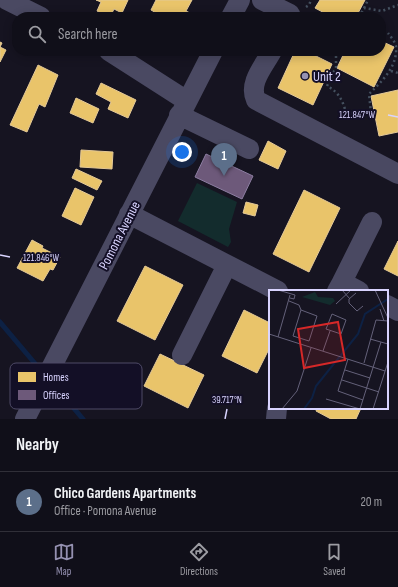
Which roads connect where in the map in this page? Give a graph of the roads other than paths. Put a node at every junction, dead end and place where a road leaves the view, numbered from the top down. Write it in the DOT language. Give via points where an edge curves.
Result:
graph roads {
  1 [pos="7,0"];
  2 [pos="240,0"];
  3 [pos="262,0"];
  4 [pos="292,10"];
  5 [pos="31,12"];
  6 [pos="234,12"];
  7 [pos="115,56"];
  8 [pos="210,56"];
  9 [pos="269,56"];
  10 [pos="183,108"];
  11 [pos="249,149"];
  12 [pos="398,174"];
  13 [pos="129,214"];
  14 [pos="372,222"];
  15 [pos="227,265"];
  16 [pos="339,286"];
  17 [pos="276,290"];
  18 [pos="355,290"];
  19 [pos="388,306"];
  20 [pos="398,311"];
  21 [pos="182,355"];
  22 [pos="54,363"];
  23 [pos="277,409"];
  24 [pos="276,419"];
  1 -- 5 [label="street"];
  2 -- 6 [label="street"];
  3 -- 4 [label="street"];
  7 -- 10 [label="street"];
  8 -- 10 [label="street, Pomona Avenue"];
  9 -- 12 [label="street" via="254,83 253,93 256,100"];
  10 -- 11 [label="street"];
  10 -- 13 [label="street, Pomona Avenue"];
  13 -- 15 [label="street"];
  13 -- 22 [label="street, Pomona Avenue"];
  14 -- 16 [label="street"];
  15 -- 17 [label="street"];
  15 -- 21 [label="street"];
  16 -- 18 [label="street"];
  19 -- 20 [label="street"];
  23 -- 24 [label="street"];
}
